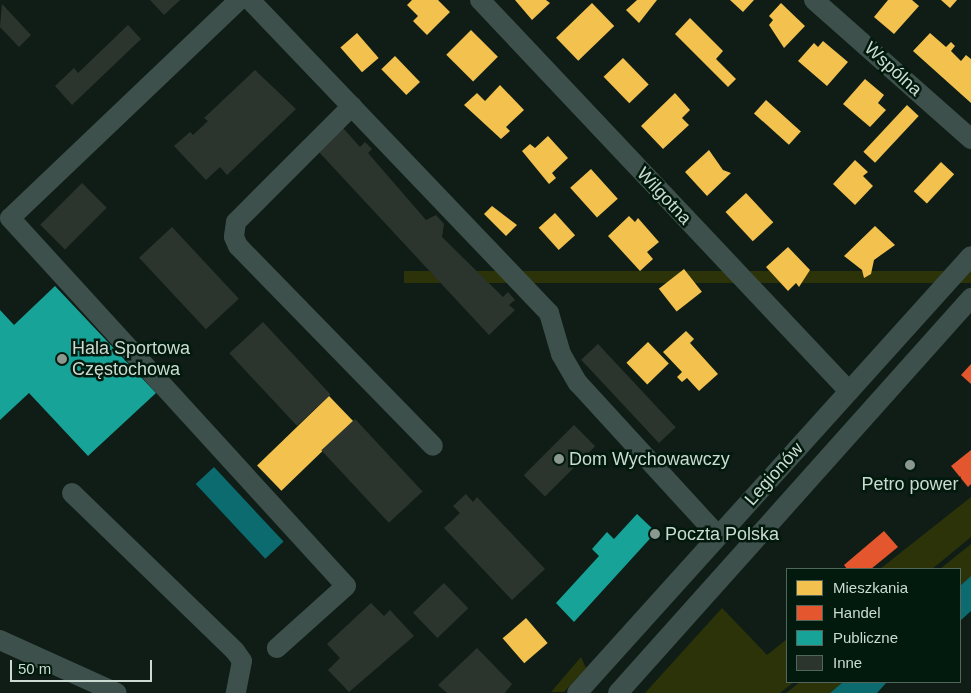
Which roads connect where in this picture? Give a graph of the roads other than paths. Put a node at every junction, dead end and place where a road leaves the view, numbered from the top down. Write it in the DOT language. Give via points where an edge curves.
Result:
graph roads {
  1 [pos="239,0"];
  2 [pos="250,0"];
  3 [pos="480,0"];
  4 [pos="814,0"];
  5 [pos="352,106"];
  6 [pos="971,139"];
  7 [pos="971,256"];
  8 [pos="971,298"];
  9 [pos="849,391"];
  10 [pos="433,446"];
  11 [pos="72,493"];
  12 [pos="718,536"];
  13 [pos="0,640"];
  14 [pos="277,648"];
  15 [pos="117,693"];
  16 [pos="236,693"];
  17 [pos="577,693"];
  18 [pos="618,693"];
  1 -- 14 [label="street" via="10,218 346,586"];
  2 -- 5 [label="street"];
  3 -- 9 [label="street, Wilgotna"];
  4 -- 6 [label="street, Wspólna"];
  5 -- 10 [label="street" via="236,222 234,236 238,246"];
  5 -- 12 [label="street" via="549,313 562,354 578,383"];
  7 -- 9 [label="street, Legionów"];
  8 -- 18 [label="street, Legionów"];
  9 -- 12 [label="street, Legionów"];
  11 -- 16 [label="street" via="235,651 242,661"];
  12 -- 17 [label="street, Legionów"];
  13 -- 15 [label="street"];
}
